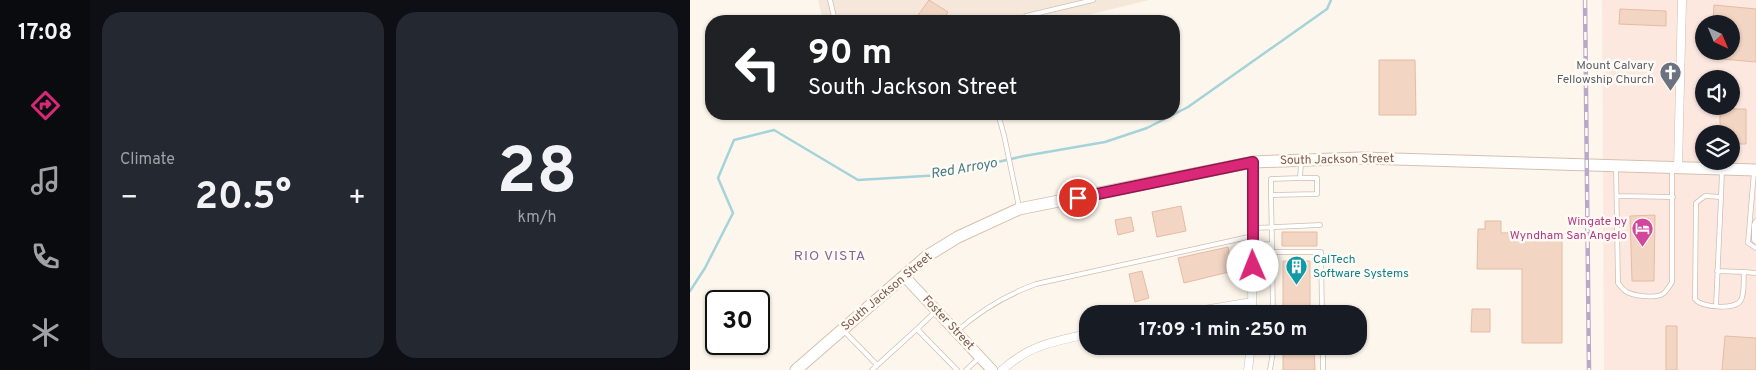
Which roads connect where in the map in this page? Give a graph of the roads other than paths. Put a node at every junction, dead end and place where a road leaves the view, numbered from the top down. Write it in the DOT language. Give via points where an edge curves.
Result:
graph roads {
  1 [pos="830,0"];
  2 [pos="1093,0"];
  3 [pos="1682,0"];
  4 [pos="834,15"];
  5 [pos="1030,15"];
  6 [pos="1000,120"];
  7 [pos="1301,160"];
  8 [pos="1253,162"];
  9 [pos="1616,165"];
  10 [pos="1675,167"];
  11 [pos="1695,168"];
  12 [pos="1722,170"];
  13 [pos="1740,170"];
  14 [pos="1755,170"];
  15 [pos="1300,178"];
  16 [pos="1271,195"];
  17 [pos="1616,196"];
  18 [pos="1673,197"];
  19 [pos="1721,197"];
  20 [pos="1754,201"];
  21 [pos="1019,209"];
  22 [pos="1756,221"];
  23 [pos="1320,225"];
  24 [pos="1271,226"];
  25 [pos="1253,232"];
  26 [pos="1756,242"];
  27 [pos="1272,244"];
  28 [pos="1253,245"];
  29 [pos="1756,248"];
  30 [pos="1272,252"];
  31 [pos="1253,266"];
  32 [pos="1273,266"];
  33 [pos="1717,271"];
  34 [pos="1744,272"];
  35 [pos="1756,273"];
  36 [pos="904,276"];
  37 [pos="1252,302"];
  38 [pos="1234,305"];
  39 [pos="1273,305"];
  40 [pos="1322,305"];
  41 [pos="1716,306"];
  42 [pos="937,311"];
  43 [pos="843,329"];
  44 [pos="917,329"];
  45 [pos="956,332"];
  46 [pos="1079,336"];
  47 [pos="1250,355"];
  48 [pos="1272,355"];
  49 [pos="1323,355"];
  50 [pos="980,357"];
  51 [pos="878,365"];
  52 [pos="796,370"];
  53 [pos="872,370"];
  54 [pos="957,370"];
  55 [pos="966,370"];
  56 [pos="992,370"];
  57 [pos="1002,370"];
  58 [pos="1248,370"];
  59 [pos="1270,370"];
  60 [pos="1323,370"];
  1 -- 4 [label="lane"];
  2 -- 5 [label="lane"];
  3 -- 10 [label="street"];
  6 -- 21 [label="lane"];
  7 -- 8 [label="main road, South Jackson Street"];
  7 -- 9 [label="main road, South Jackson Street" via="1362,158"];
  7 -- 15 [label="lane"];
  8 -- 21 [label="main road, South Jackson Street"];
  8 -- 25 [label="street"];
  9 -- 10 [label="main road, South Jackson Street"];
  9 -- 17 [label="lane"];
  10 -- 11 [label="main road, South Jackson Street"];
  10 -- 18 [label="lane"];
  12 -- 19 [label="lane"];
  13 -- 14 [label="main road, South Jackson Street"];
  14 -- 20 [label="lane"];
  15 -- 16 [label="lane" via="1272,180"];
  15 -- 16 [label="lane" via="1317,178 1316,194"];
  16 -- 24 [label="lane"];
  17 -- 18 [label="lane"];
  17 -- 18 [label="lane" via="1618,283 1631,294 1649,296 1661,295 1672,282"];
  19 -- 33 [label="lane"];
  19 -- 41 [label="lane" via="1705,196 1696,203 1694,299 1702,306"];
  20 -- 29 [label="lane" via="1748,243"];
  21 -- 36 [label="main road, South Jackson Street" via="958,236"];
  22 -- 26 [label="lane"];
  23 -- 24 [label="lane"];
  24 -- 25 [label="lane"];
  24 -- 27 [label="lane"];
  25 -- 28 [label="street"];
  25 -- 45 [label="lane" via="1036,284 992,304"];
  27 -- 28 [label="lane"];
  27 -- 30 [label="lane"];
  28 -- 31 [label="street"];
  30 -- 32 [label="lane"];
  30 -- 40 [label="lane" via="1322,252"];
  31 -- 32 [label="lane"];
  31 -- 37 [label="street"];
  32 -- 39 [label="lane"];
  33 -- 34 [label="lane"];
  33 -- 41 [label="lane"];
  34 -- 35 [label="lane"];
  34 -- 41 [label="lane" via="1739,303"];
  36 -- 42 [label="street, Foster Street"];
  36 -- 43 [label="main road, South Jackson Street"];
  37 -- 38 [label="street"];
  42 -- 44 [label="lane"];
  42 -- 45 [label="street, Foster Street"];
  43 -- 51 [label="lane"];
  43 -- 52 [label="main road, South Jackson Street"];
  44 -- 51 [label="lane"];
  44 -- 54 [label="lane"];
  45 -- 50 [label="street, Foster Street"];
  46 -- 57 [label="street" via="1030,349"];
  47 -- 58 [label="street"];
  48 -- 59 [label="lane"];
  49 -- 60 [label="lane"];
  50 -- 55 [label="lane"];
  50 -- 56 [label="street, Foster Street"];
  51 -- 53 [label="lane"];
}
